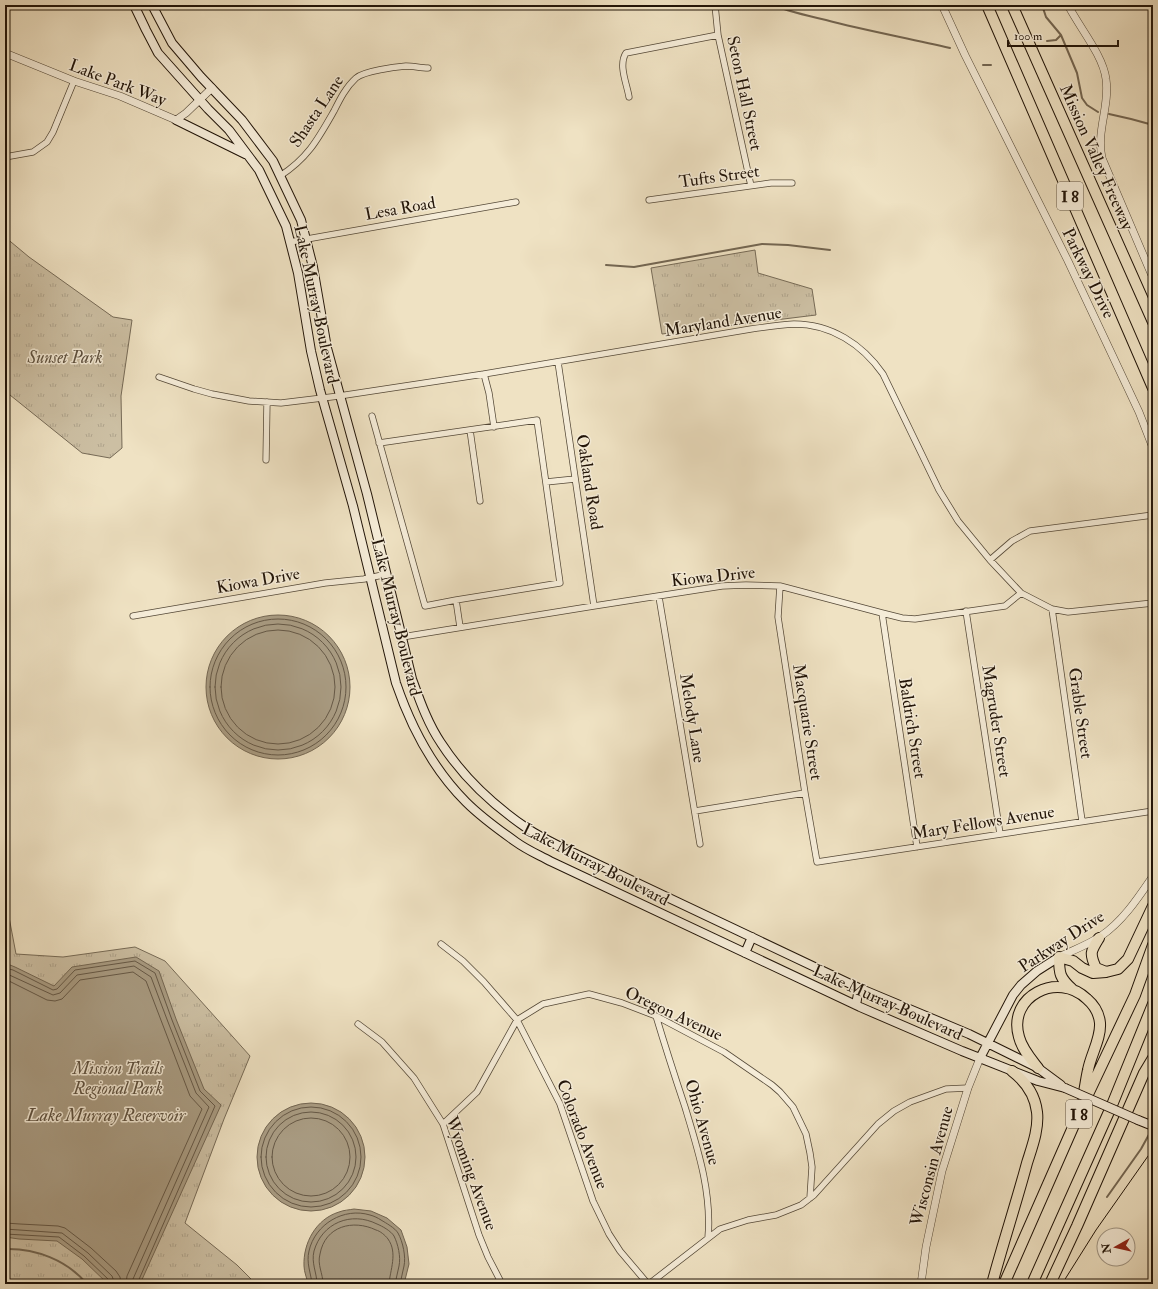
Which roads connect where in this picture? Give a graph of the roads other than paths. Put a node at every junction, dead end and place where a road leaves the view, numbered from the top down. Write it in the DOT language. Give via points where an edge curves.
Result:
graph roads {
  1 [pos="134,5"];
  2 [pos="152,5"];
  3 [pos="715,5"];
  4 [pos="942,5"];
  5 [pos="987,5"];
  6 [pos="1012,5"];
  7 [pos="1017,5"];
  8 [pos="1068,5"];
  9 [pos="1020,24"];
  10 [pos="718,34"];
  11 [pos="5,53"];
  12 [pos="428,68"];
  13 [pos="74,81"];
  14 [pos="212,88"];
  15 [pos="629,97"];
  16 [pos="200,100"];
  17 [pos="176,120"];
  18 [pos="248,156"];
  19 [pos="5,158"];
  20 [pos="280,176"];
  21 [pos="792,183"];
  22 [pos="752,186"];
  23 [pos="649,200"];
  24 [pos="516,202"];
  25 [pos="306,239"];
  26 [pos="290,242"];
  27 [pos="1153,278"];
  28 [pos="1153,322"];
  29 [pos="558,362"];
  30 [pos="484,374"];
  31 [pos="159,377"];
  32 [pos="1153,388"];
  33 [pos="339,396"];
  34 [pos="322,398"];
  35 [pos="267,402"];
  36 [pos="372,416"];
  37 [pos="494,427"];
  38 [pos="470,430"];
  39 [pos="379,443"];
  40 [pos="1153,448"];
  41 [pos="266,460"];
  42 [pos="575,479"];
  43 [pos="546,482"];
  44 [pos="480,501"];
  45 [pos="1153,515"];
  46 [pos="990,560"];
  47 [pos="387,574"];
  48 [pos="371,577"];
  49 [pos="780,586"];
  50 [pos="1021,593"];
  51 [pos="659,597"];
  52 [pos="456,600"];
  53 [pos="1153,603"];
  54 [pos="594,606"];
  55 [pos="1052,609"];
  56 [pos="966,611"];
  57 [pos="882,613"];
  58 [pos="133,616"];
  59 [pos="460,627"];
  60 [pos="402,637"];
  61 [pos="805,793"];
  62 [pos="695,811"];
  63 [pos="1153,811"];
  64 [pos="1082,821"];
  65 [pos="1000,834"];
  66 [pos="700,844"];
  67 [pos="918,847"];
  68 [pos="817,862"];
  69 [pos="1153,876"];
  70 [pos="1153,906"];
  71 [pos="752,937"];
  72 [pos="1099,938"];
  73 [pos="441,944"];
  74 [pos="1153,944"];
  75 [pos="745,953"];
  76 [pos="1059,957"];
  77 [pos="1106,972"];
  78 [pos="860,988"];
  79 [pos="1072,989"];
  80 [pos="1153,1004"];
  81 [pos="856,1005"];
  82 [pos="656,1016"];
  83 [pos="517,1020"];
  84 [pos="358,1024"];
  85 [pos="988,1044"];
  86 [pos="980,1058"];
  87 [pos="1153,1058"];
  88 [pos="1038,1068"];
  89 [pos="1012,1071"];
  90 [pos="968,1088"];
  91 [pos="1065,1088"];
  92 [pos="1081,1109"];
  93 [pos="443,1124"];
  94 [pos="1153,1126"];
  95 [pos="810,1198"];
  96 [pos="708,1238"];
  97 [pos="502,1284"];
  98 [pos="648,1284"];
  99 [pos="921,1284"];
  100 [pos="992,1284"];
  101 [pos="1004,1284"];
  102 [pos="1032,1284"];
  103 [pos="1050,1284"];
  1 -- 16 [label="main road, Lake Murray Boulevard" via="158,52"];
  2 -- 14 [label="main road, Lake Murray Boulevard" via="172,44"];
  3 -- 10 [label="street, Seton Hall Street"];
  4 -- 40 [label="street, Parkway Drive" via="1068,261 1139,412"];
  5 -- 32 [label="highway, I 8"];
  6 -- 9 [label="highway, Mission Valley Freeway / I 8"];
  7 -- 9 [label="highway"];
  8 -- 27 [label="street" via="1104,69 1107,95 1100,139 1102,158"];
  9 -- 28 [label="highway, Mission Valley Freeway / I 8"];
  10 -- 15 [label="street" via="626,53 623,66"];
  10 -- 22 [label="street, Seton Hall Street"];
  11 -- 13 [label="street, Lake Park Way"];
  12 -- 20 [label="street, Shasta Lane" via="395,67 356,77 346,88 316,142 302,159"];
  13 -- 17 [label="street, Lake Park Way" via="110,92"];
  13 -- 19 [label="street" via="47,142 32,152"];
  14 -- 16 [label="street, Lake Park Way"];
  14 -- 20 [label="main road, Lake Murray Boulevard" via="242,120 273,161"];
  16 -- 17 [label="street, Lake Park Way"];
  16 -- 18 [label="main road, Lake Murray Boulevard" via="229,130"];
  17 -- 18 [label="main road"];
  18 -- 26 [label="main road, Lake Murray Boulevard" via="259,170 273,198 286,226"];
  20 -- 25 [label="main road, Lake Murray Boulevard" via="301,220"];
  21 -- 22 [label="street, Tufts Street"];
  22 -- 23 [label="street, Tufts Street"];
  24 -- 25 [label="street, Lesa Road"];
  25 -- 26 [label="street, Lesa Road"];
  25 -- 33 [label="main road, Lake Murray Boulevard" via="314,267 327,348"];
  26 -- 34 [label="main road, Lake Murray Boulevard"];
  29 -- 30 [label="street, Maryland Avenue"];
  29 -- 42 [label="street, Oakland Road"];
  29 -- 46 [label="street, Maryland Avenue" via="751,329 798,324 835,332 858,346 877,365 939,490 958,521"];
  30 -- 33 [label="street, Maryland Avenue"];
  30 -- 37 [label="street"];
  31 -- 35 [label="street, Maryland Avenue" via="194,390 230,398"];
  33 -- 34 [label="street, Maryland Avenue"];
  33 -- 47 [label="main road, Lake Murray Boulevard"];
  34 -- 35 [label="street, Maryland Avenue" via="281,403"];
  34 -- 48 [label="main road, Lake Murray Boulevard"];
  35 -- 41 [label="street"];
  36 -- 39 [label="street"];
  37 -- 38 [label="street"];
  37 -- 43 [label="street" via="537,420"];
  38 -- 39 [label="street"];
  38 -- 44 [label="street"];
  39 -- 52 [label="street" via="425,606"];
  42 -- 43 [label="street"];
  42 -- 54 [label="street, Oakland Road"];
  43 -- 52 [label="street" via="560,583"];
  45 -- 46 [label="street" via="1030,531 1012,541"];
  46 -- 50 [label="street, Maryland Avenue"];
  47 -- 48 [label="street, Kiowa Drive"];
  47 -- 60 [label="main road, Lake Murray Boulevard"];
  48 -- 58 [label="street, Kiowa Drive"];
  48 -- 75 [label="main road, Lake Murray Boulevard" via="396,682 405,707 425,750 467,802 517,843 550,862"];
  49 -- 51 [label="street, Kiowa Drive" via="722,586"];
  49 -- 57 [label="street, Kiowa Drive"];
  49 -- 61 [label="street, Macquarie Street" via="778,617"];
  50 -- 55 [label="street, Maryland Avenue"];
  50 -- 56 [label="street, Kiowa Drive" via="1005,606"];
  51 -- 54 [label="street, Kiowa Drive"];
  51 -- 62 [label="street, Melody Lane"];
  52 -- 59 [label="street"];
  53 -- 55 [label="street, Maryland Avenue" via="1068,612"];
  54 -- 59 [label="street, Kiowa Drive"];
  55 -- 64 [label="street, Grable Street"];
  56 -- 57 [label="street, Kiowa Drive" via="915,619"];
  56 -- 65 [label="street, Magruder Street"];
  57 -- 67 [label="street, Baldrich Street"];
  59 -- 60 [label="street, Kiowa Drive"];
  60 -- 71 [label="main road, Lake Murray Boulevard" via="412,679 428,719 440,742 479,789 528,829 557,845"];
  61 -- 62 [label="street"];
  61 -- 68 [label="street, Macquarie Street"];
  62 -- 66 [label="street, Melody Lane"];
  63 -- 64 [label="street, Mary Fellows Avenue"];
  64 -- 65 [label="street, Mary Fellows Avenue"];
  65 -- 67 [label="street, Mary Fellows Avenue"];
  67 -- 68 [label="street, Mary Fellows Avenue"];
  69 -- 72 [label="street, Parkway Drive" via="1132,907"];
  70 -- 77 [label="highway" via="1128,959 1118,969"];
  71 -- 75 [label="main road"];
  71 -- 78 [label="main road, Lake Murray Boulevard"];
  72 -- 76 [label="street, Parkway Drive"];
  72 -- 77 [label="highway" via="1091,957 1096,968"];
  73 -- 83 [label="street, Colorado Avenue" via="479,976"];
  74 -- 92 [label="highway, I 8" via="1134,995"];
  75 -- 81 [label="main road, Lake Murray Boulevard"];
  76 -- 77 [label="highway" via="1093,972"];
  76 -- 79 [label="highway" via="1060,973"];
  76 -- 85 [label="main road, Parkway Drive" via="1021,985 1013,995"];
  78 -- 81 [label="main road"];
  78 -- 85 [label="main road, Lake Murray Boulevard"];
  79 -- 88 [label="highway" via="1053,987 1039,991 1028,999 1021,1009 1017,1022 1019,1038"];
  79 -- 92 [label="highway" via="1092,1003 1100,1023"];
  80 -- 102 [label="highway, I 8" via="1112,1105"];
  81 -- 86 [label="main road, Lake Murray Boulevard"];
  82 -- 83 [label="street, Oregon Avenue" via="589,994 543,1004"];
  82 -- 95 [label="street, Oregon Avenue" via="724,1052 772,1085 787,1099 801,1120 809,1143 812,1167"];
  82 -- 96 [label="street, Ohio Avenue" via="701,1157 707,1195"];
  83 -- 93 [label="street, Oregon Avenue" via="477,1092"];
  83 -- 98 [label="street, Colorado Avenue" via="560,1104 593,1201 609,1234"];
  84 -- 93 [label="street, Wyoming Avenue" via="382,1042 414,1078"];
  85 -- 86 [label="main road, Parkway Drive"];
  85 -- 88 [label="main road, Lake Murray Boulevard"];
  86 -- 89 [label="main road, Lake Murray Boulevard"];
  86 -- 90 [label="street, Wisconsin Avenue"];
  87 -- 103 [label="highway"];
  88 -- 91 [label="main road, Lake Murray Boulevard"];
  89 -- 91 [label="main road, Lake Murray Boulevard"];
  89 -- 100 [label="highway" via="1031,1092 1038,1122"];
  90 -- 95 [label="street" via="946,1089 894,1110"];
  90 -- 99 [label="street, Wisconsin Avenue" via="942,1171"];
  91 -- 94 [label="main road, Lake Murray Boulevard, bridge"];
  92 -- 101 [label="highway, I 8"];
  93 -- 97 [label="street, Wyoming Avenue" via="479,1235"];
  95 -- 96 [label="street" via="801,1205 776,1215 720,1229"];
  96 -- 98 [label="street"];
}
